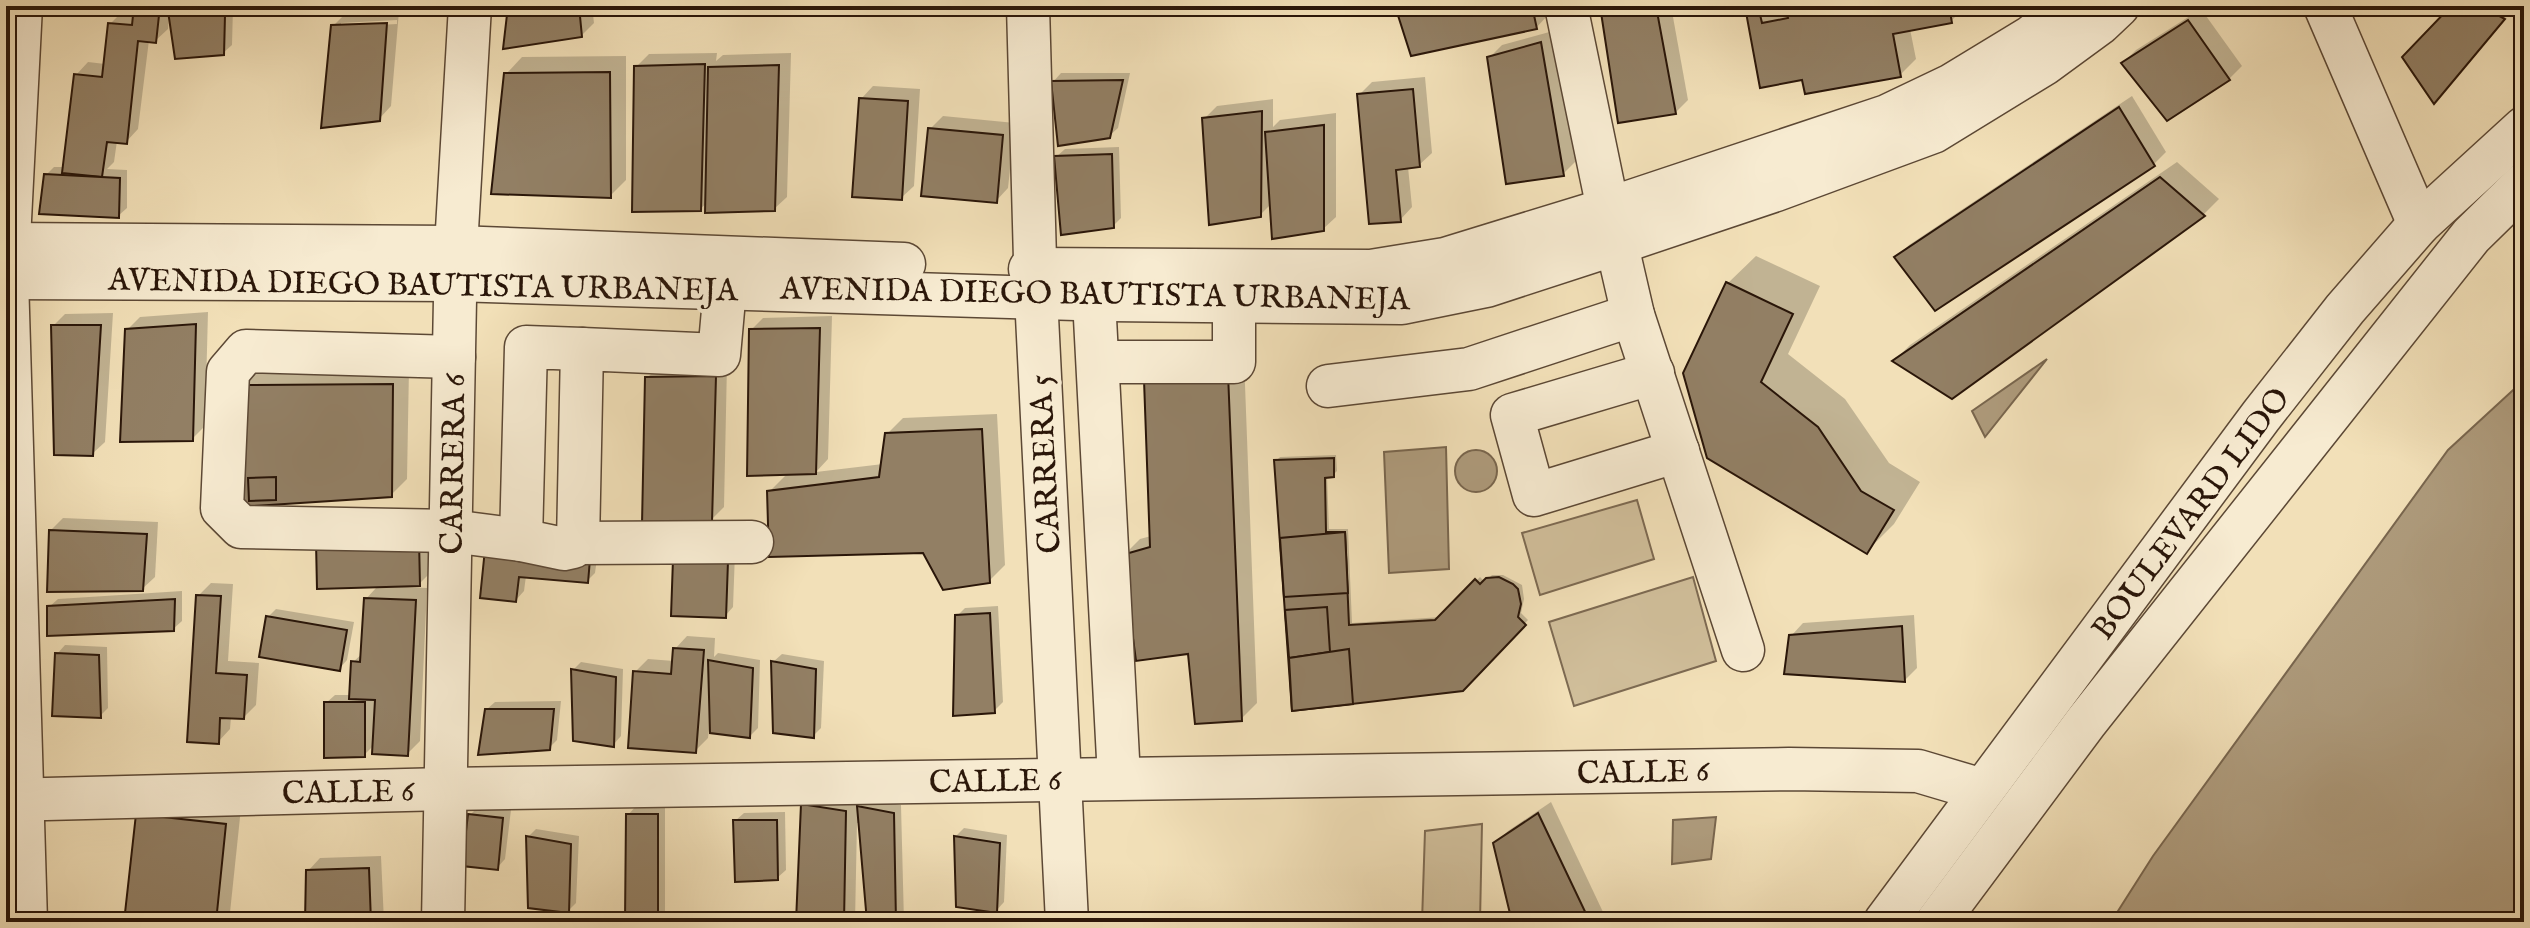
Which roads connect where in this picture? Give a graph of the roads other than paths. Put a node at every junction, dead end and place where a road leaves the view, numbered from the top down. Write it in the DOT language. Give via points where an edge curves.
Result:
graph roads {
  1 [pos="21,6"];
  2 [pos="470,6"];
  3 [pos="1028,6"];
  4 [pos="1566,6"];
  5 [pos="2070,6"];
  6 [pos="2118,6"];
  7 [pos="2325,6"];
  8 [pos="2524,128"];
  9 [pos="2524,184"];
  10 [pos="2419,224"];
  11 [pos="1613,226"];
  12 [pos="7,261"];
  13 [pos="456,264"];
  14 [pos="1036,282"];
  15 [pos="725,288"];
  16 [pos="1094,299"];
  17 [pos="1234,301"];
  18 [pos="1633,315"];
  19 [pos="582,349"];
  20 [pos="454,357"];
  21 [pos="1098,362"];
  22 [pos="1653,373"];
  23 [pos="1328,386"];
  24 [pos="1678,451"];
  25 [pos="451,531"];
  26 [pos="521,540"];
  27 [pos="752,542"];
  28 [pos="578,543"];
  29 [pos="1743,650"];
  30 [pos="1119,778"];
  31 [pos="1059,779"];
  32 [pos="446,789"];
  33 [pos="1982,790"];
  34 [pos="15,799"];
  35 [pos="26,922"];
  36 [pos="443,922"];
  37 [pos="1067,922"];
  38 [pos="1885,922"];
  39 [pos="1937,922"];
  1 -- 12 [label="street"];
  2 -- 13 [label="street, CARRERA 6"];
  3 -- 14 [label="street, CARRERA 5"];
  4 -- 11 [label="street"];
  5 -- 11 [label="street, AVENIDA DIEGO BAUTISTA URBANEJA" via="2031,37 1952,85"];
  6 -- 11 [label="street, AVENIDA DIEGO BAUTISTA URBANEJA" via="2044,64 1933,132 1776,190"];
  7 -- 10 [label="street"];
  8 -- 10 [label="street, BOULEVARD LIDO"];
  9 -- 39 [label="street, BOULEVARD LIDO" via="2461,249 2086,722"];
  10 -- 33 [label="street, BOULEVARD LIDO" via="2261,416"];
  11 -- 14 [label="street, AVENIDA DIEGO BAUTISTA URBANEJA" via="1371,271"];
  11 -- 17 [label="street, AVENIDA DIEGO BAUTISTA URBANEJA" via="1486,286 1402,303"];
  11 -- 18 [label="street"];
  12 -- 13 [label="street, AVENIDA DIEGO BAUTISTA URBANEJA"];
  12 -- 34 [label="street"];
  13 -- 14 [label="street, AVENIDA DIEGO BAUTISTA URBANEJA"];
  13 -- 15 [label="street, AVENIDA DIEGO BAUTISTA URBANEJA"];
  13 -- 20 [label="street, CARRERA 6"];
  14 -- 15 [label="street, AVENIDA DIEGO BAUTISTA URBANEJA"];
  14 -- 16 [label="street, AVENIDA DIEGO BAUTISTA URBANEJA"];
  14 -- 31 [label="street, CARRERA 5"];
  15 -- 19 [label="street" via="719,355"];
  16 -- 17 [label="street, AVENIDA DIEGO BAUTISTA URBANEJA"];
  16 -- 21 [label="street"];
  17 -- 21 [label="street" via="1234,362"];
  18 -- 22 [label="street"];
  18 -- 23 [label="street" via="1469,369"];
  19 -- 26 [label="street" via="526,347"];
  19 -- 28 [label="street"];
  20 -- 25 [label="street, CARRERA 6"];
  20 -- 25 [label="street" via="246,351 228,372 222,508 241,527"];
  21 -- 30 [label="street"];
  22 -- 24 [label="street"];
  22 -- 24 [label="street" via="1512,415 1534,495"];
  24 -- 29 [label="street"];
  25 -- 26 [label="street"];
  25 -- 32 [label="street, CARRERA 6"];
  26 -- 28 [label="street" via="564,549"];
  27 -- 28 [label="street"];
  30 -- 31 [label="street, CALLE 6"];
  30 -- 33 [label="street, CALLE 6" via="1789,769 1918,771"];
  31 -- 32 [label="street, CALLE 6"];
  31 -- 37 [label="street, CARRERA 5"];
  32 -- 34 [label="street, CALLE 6"];
  32 -- 36 [label="street, CARRERA 6"];
  33 -- 38 [label="street, BOULEVARD LIDO"];
  34 -- 35 [label="street"];
}
